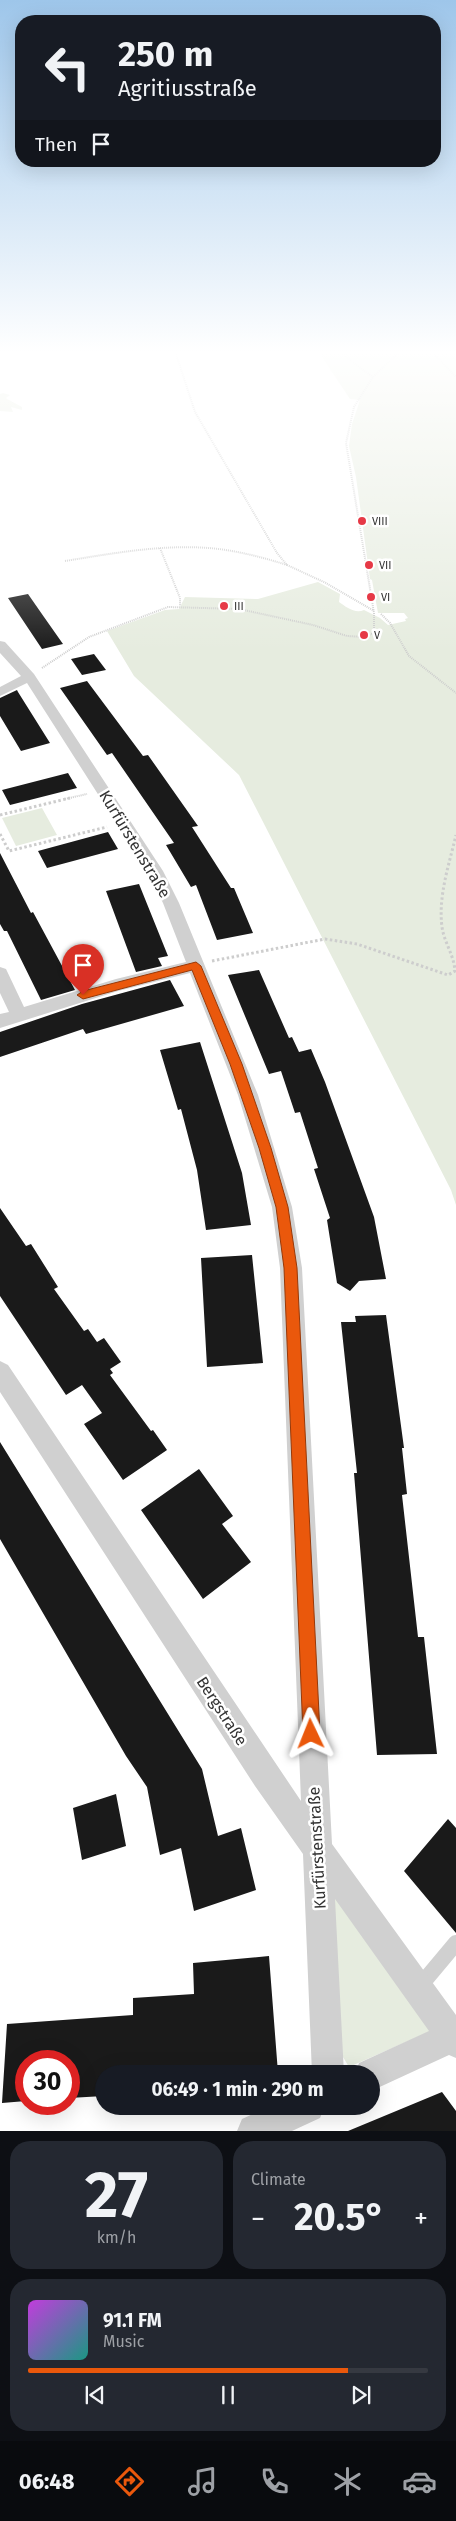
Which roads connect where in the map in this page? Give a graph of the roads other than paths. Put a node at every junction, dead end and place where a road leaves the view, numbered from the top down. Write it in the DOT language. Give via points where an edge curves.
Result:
graph roads {
  1 [pos="0,645"];
  2 [pos="29,677"];
  3 [pos="0,692"];
  4 [pos="201,964"];
  5 [pos="0,973"];
  6 [pos="19,1015"];
  7 [pos="0,1021"];
  8 [pos="2,1381"];
  9 [pos="316,1846"];
  10 [pos="456,1942"];
  11 [pos="417,1989"];
  12 [pos="454,2040"];
  13 [pos="328,2065"];
  14 [pos="380,2071"];
  15 [pos="289,2115"];
  16 [pos="254,2131"];
  1 -- 2 [label="street, Kurfürstenstraße"];
  2 -- 3 [label="street"];
  2 -- 4 [label="street, Kurfürstenstraße" via="155,871"];
  4 -- 6 [label="street" via="116,985"];
  4 -- 9 [label="street, Kurfürstenstraße" via="265,1148 282,1207 291,1268"];
  5 -- 6 [label="street"];
  6 -- 7 [label="street"];
  8 -- 9 [label="street, Bergstraße" via="265,1776"];
  9 -- 11 [label="street, Bergstraße"];
  9 -- 13 [label="street, Kurfürstenstraße"];
  10 -- 11 [label="lane"];
  11 -- 12 [label="street, Bergstraße"];
  12 -- 14 [label="street"];
  15 -- 16 [label="street"];
}
